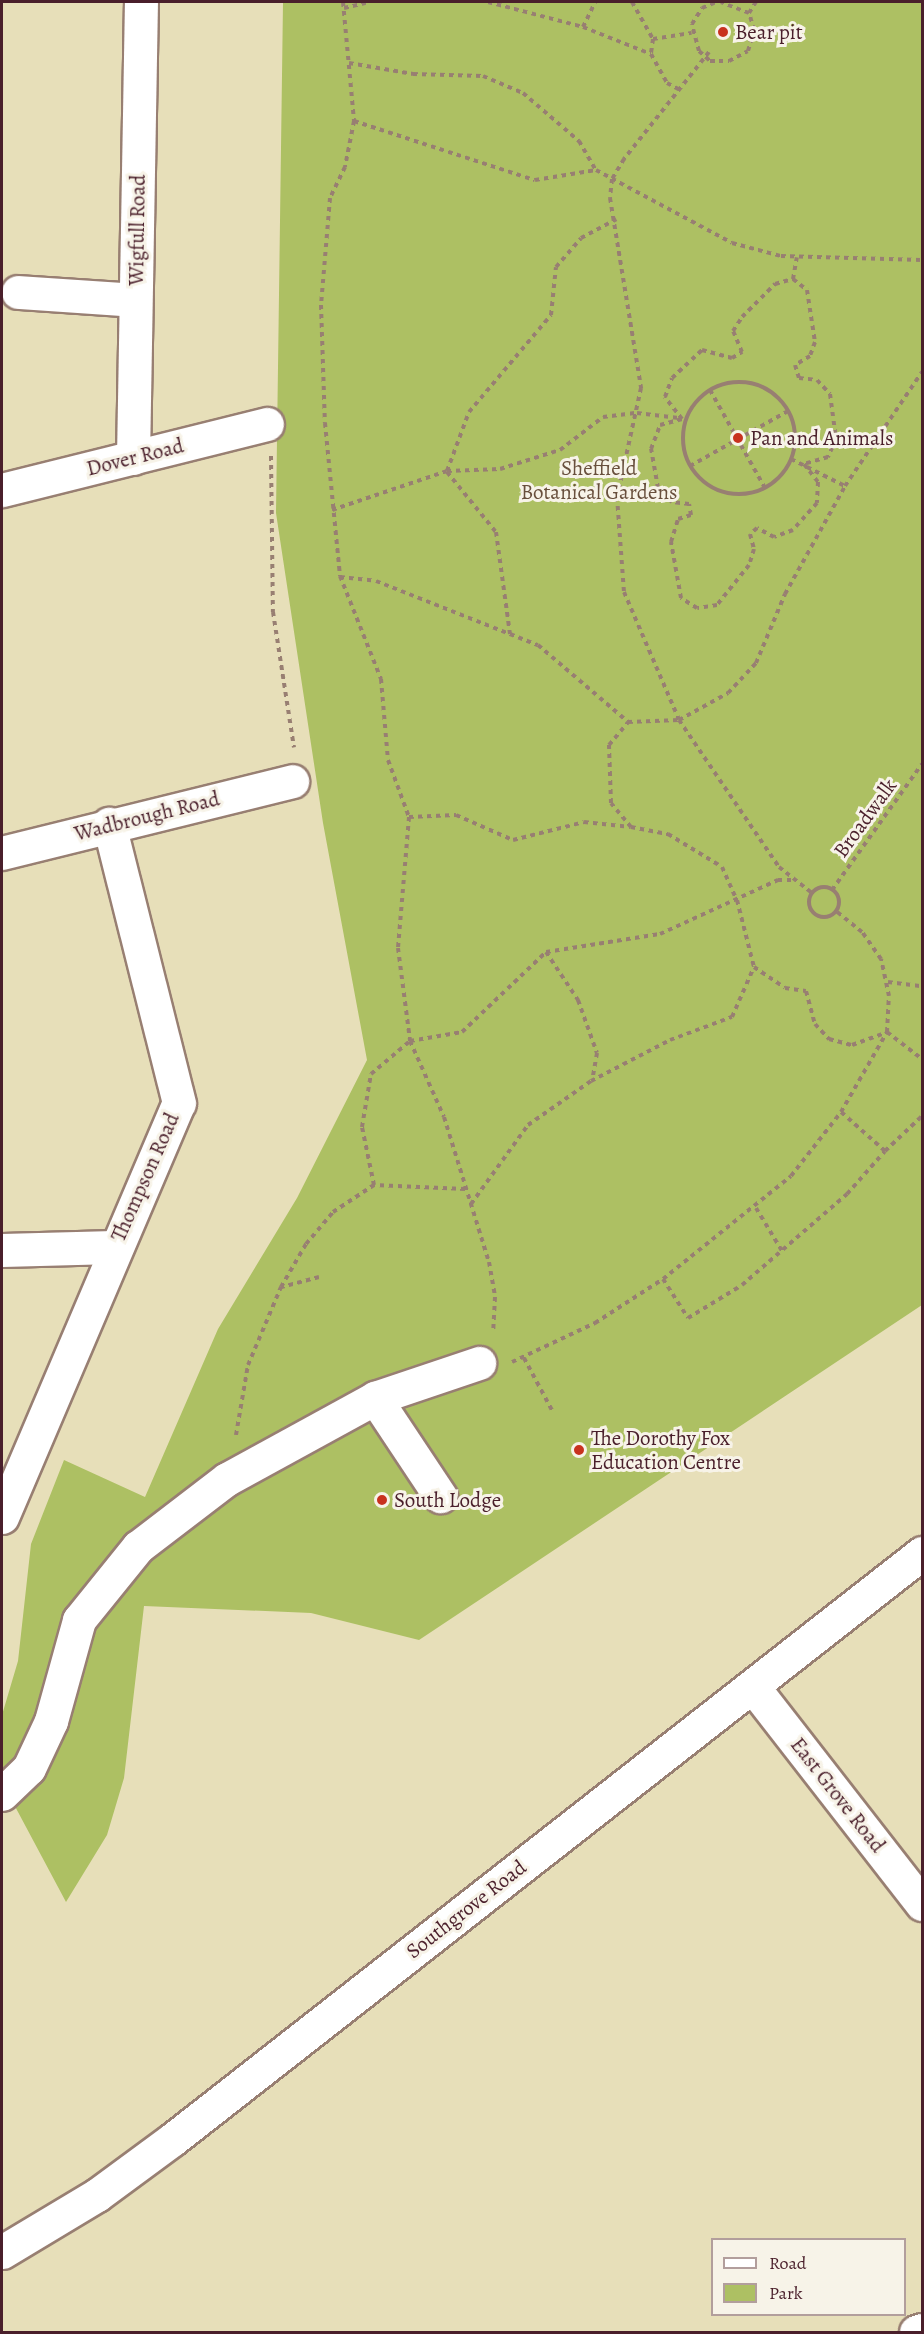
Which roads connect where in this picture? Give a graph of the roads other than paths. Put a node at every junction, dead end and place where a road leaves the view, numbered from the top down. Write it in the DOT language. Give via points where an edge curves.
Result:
graph roads {
  1 [pos="141,2"];
  2 [pos="18,292"];
  3 [pos="135,300"];
  4 [pos="267,424"];
  5 [pos="133,458"];
  6 [pos="2,490"];
  7 [pos="292,781"];
  8 [pos="109,824"];
  9 [pos="2,853"];
  10 [pos="114,1247"];
  11 [pos="2,1250"];
  12 [pos="479,1363"];
  13 [pos="375,1398"];
  14 [pos="440,1496"];
  15 [pos="2,1517"];
  16 [pos="922,1553"];
  17 [pos="753,1687"];
  18 [pos="2,1794"];
  19 [pos="922,1904"];
  20 [pos="2,2252"];
  21 [pos="922,2330"];
  22 [pos="916,2332"];
  1 -- 3 [label="street, Wigfull Road"];
  2 -- 3 [label="street"];
  3 -- 5 [label="street, Wigfull Road"];
  4 -- 5 [label="street, Dover Road"];
  5 -- 6 [label="street, Dover Road"];
  7 -- 8 [label="street, Wadbrough Road"];
  8 -- 9 [label="street, Wadbrough Road"];
  8 -- 10 [label="street, Thompson Road" via="179,1102"];
  10 -- 11 [label="street"];
  10 -- 15 [label="street, Thompson Road"];
  12 -- 13 [label="street"];
  13 -- 14 [label="street"];
  13 -- 18 [label="street" via="227,1479 138,1547 104,1583 79,1620 51,1721 29,1768"];
  16 -- 17 [label="street, Southgrove Road"];
  17 -- 19 [label="street, East Grove Road"];
  17 -- 20 [label="street, Southgrove Road" via="173,2139 97,2195"];
  21 -- 22 [label="street"];
}
